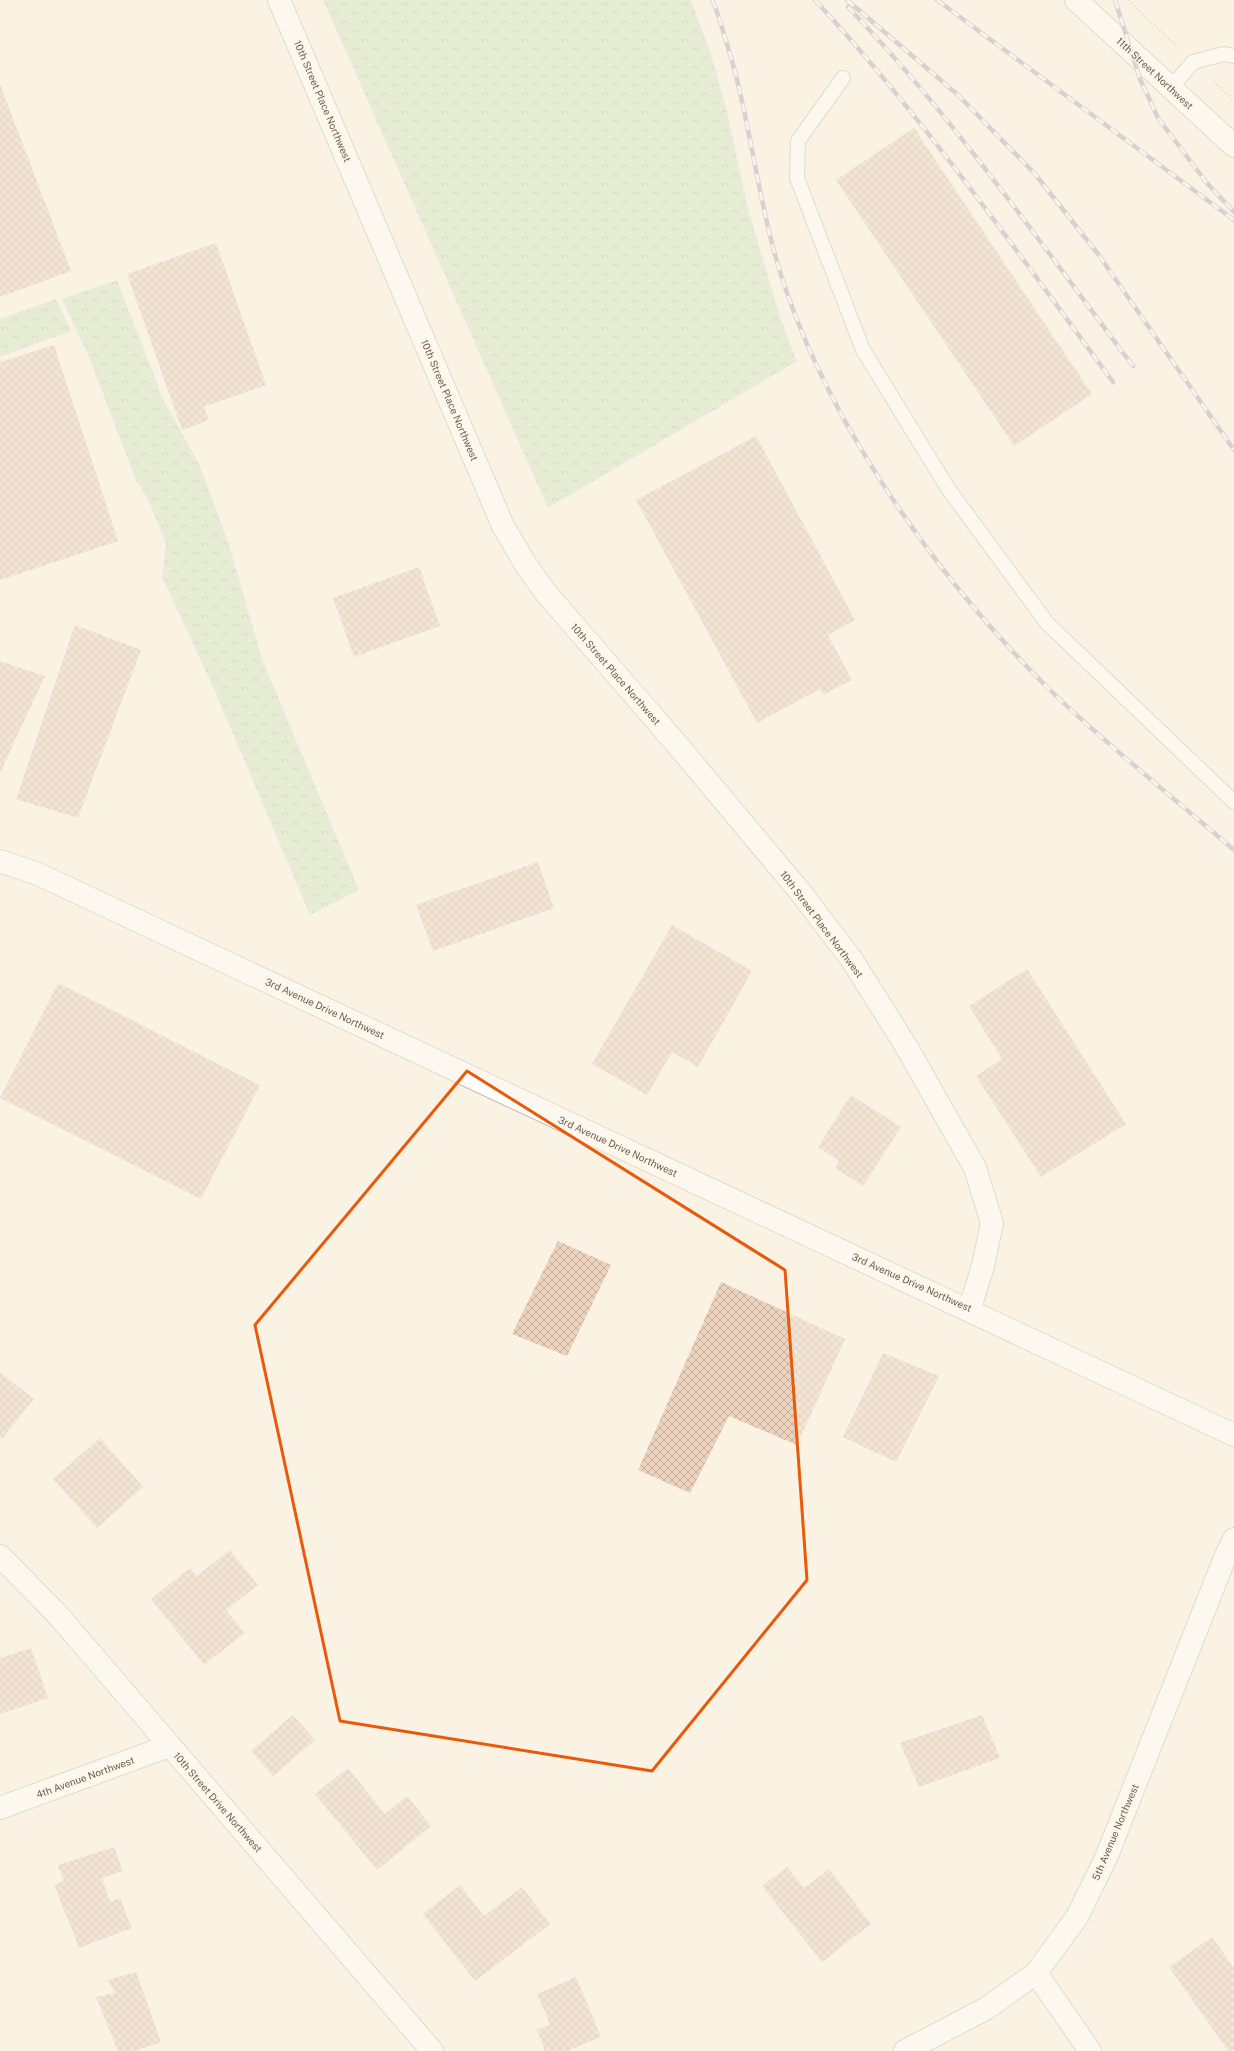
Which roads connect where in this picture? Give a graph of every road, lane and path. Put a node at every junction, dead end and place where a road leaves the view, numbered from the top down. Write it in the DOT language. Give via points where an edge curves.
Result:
graph roads {
  1 [pos="279,0"];
  2 [pos="1076,0"];
  3 [pos="1234,56"];
  4 [pos="843,78"];
  5 [pos="1172,88"];
  6 [pos="1234,146"];
  7 [pos="1234,802"];
  8 [pos="0,861"];
  9 [pos="970,1308"];
  10 [pos="1234,1435"];
  11 [pos="1234,1539"];
  12 [pos="0,1556"];
  13 [pos="169,1746"];
  14 [pos="0,1808"];
  15 [pos="1036,1973"];
  16 [pos="432,2051"];
  17 [pos="905,2051"];
  18 [pos="1090,2051"];
  1 -- 9 [label="street, 10th Street Place Northwest" via="503,526 526,565 546,593 801,893 852,960 906,1046 975,1168 992,1223 983,1266"];
  2 -- 5 [label="street, 11th Street Northwest"];
  3 -- 5 [label="lane" via="1224,54 1193,62"];
  4 -- 7 [label="lane" via="798,141 797,178 863,350 949,490 1048,623"];
  5 -- 6 [label="street, 11th Street Northwest"];
  8 -- 9 [label="street, 3rd Avenue Drive Northwest" via="38,874 832,1246"];
  9 -- 10 [label="street, 3rd Avenue Drive Northwest"];
  11 -- 15 [label="street, 5th Avenue Northwest" via="1106,1858 1077,1917"];
  12 -- 13 [label="street, 10th Street Drive Northwest" via="57,1614"];
  13 -- 14 [label="street, 4th Avenue Northwest"];
  13 -- 16 [label="street, 10th Street Drive Northwest"];
  15 -- 17 [label="street, 5th Avenue Northwest" via="987,2008"];
  15 -- 18 [label="street"];
}
